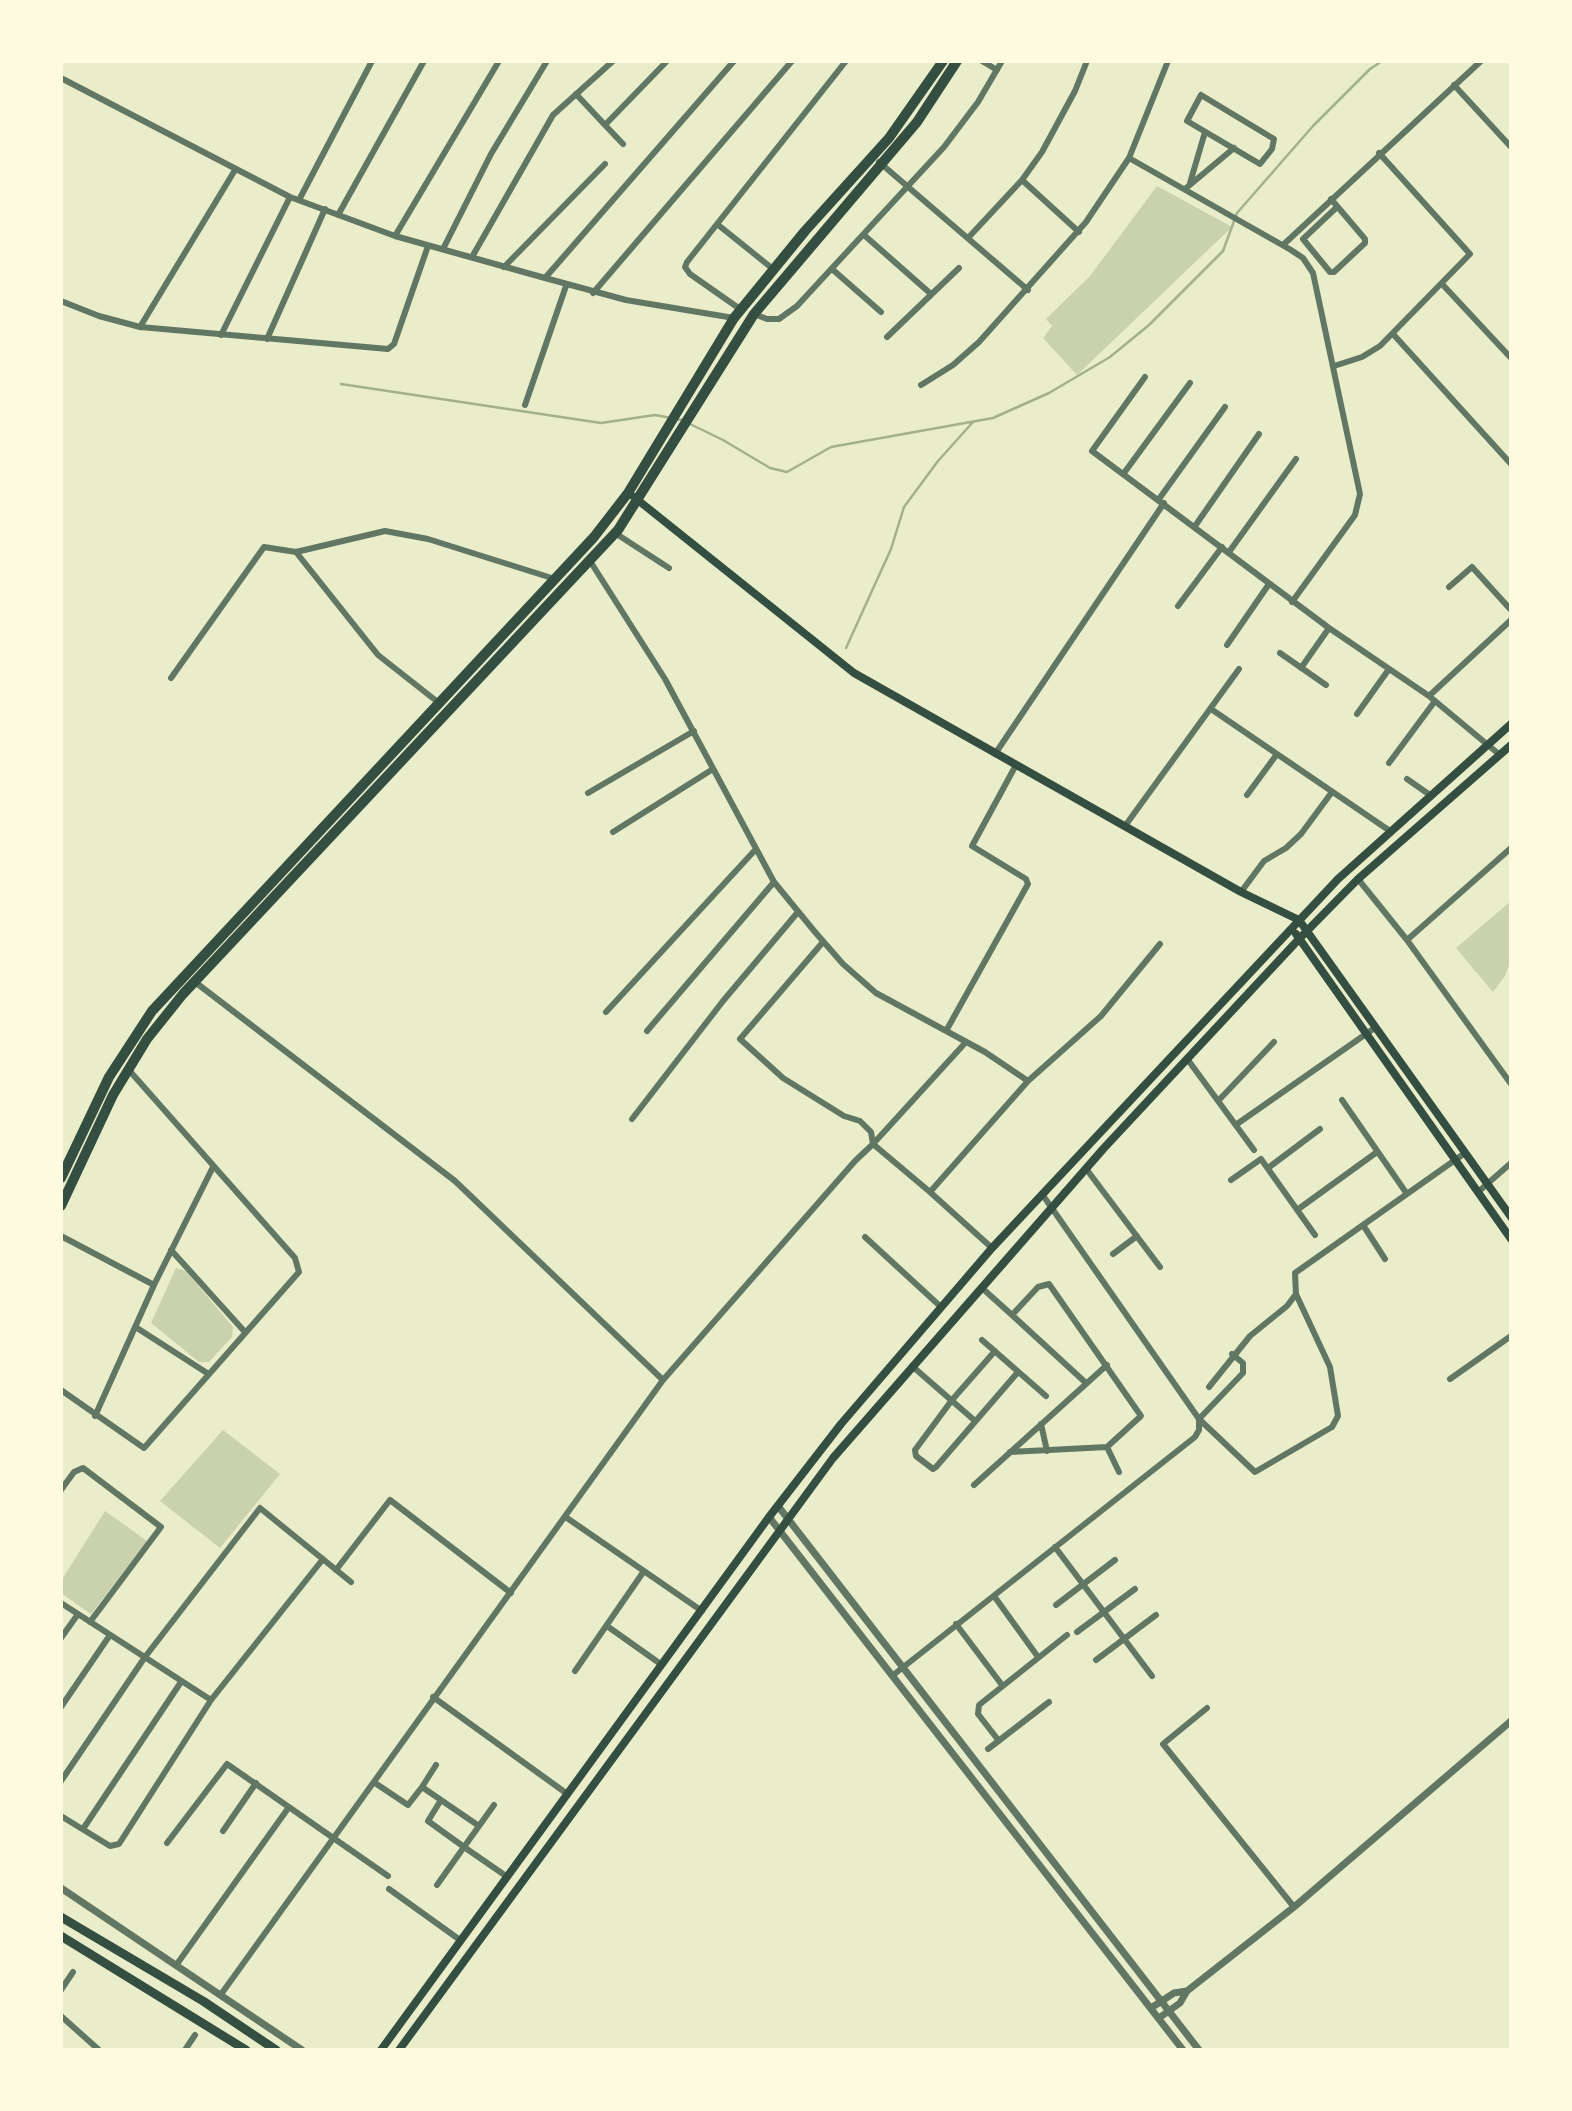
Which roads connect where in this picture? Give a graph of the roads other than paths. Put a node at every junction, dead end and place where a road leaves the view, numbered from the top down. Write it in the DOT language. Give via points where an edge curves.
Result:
graph roads {
  1 [pos="372,61"];
  2 [pos="424,61"];
  3 [pos="499,61"];
  4 [pos="547,61"];
  5 [pos="613,61"];
  6 [pos="667,61"];
  7 [pos="734,61"];
  8 [pos="792,61"];
  9 [pos="846,61"];
  10 [pos="943,61"];
  11 [pos="957,61"];
  12 [pos="982,61"];
  13 [pos="1002,61"];
  14 [pos="1087,61"];
  15 [pos="1168,61"];
  16 [pos="1481,61"];
  17 [pos="998,70"];
  18 [pos="61,78"];
  19 [pos="1454,85"];
  20 [pos="576,94"];
  21 [pos="605,125"];
  22 [pos="1205,132"];
  23 [pos="623,144"];
  24 [pos="1511,147"];
  25 [pos="1234,148"];
  26 [pos="1379,153"];
  27 [pos="873,156"];
  28 [pos="1129,158"];
  29 [pos="605,164"];
  30 [pos="882,165"];
  31 [pos="235,170"];
  32 [pos="1022,180"];
  33 [pos="908,186"];
  34 [pos="1187,187"];
  35 [pos="290,197"];
  36 [pos="299,200"];
  37 [pos="1331,200"];
  38 [pos="1337,207"];
  39 [pos="325,209"];
  40 [pos="338,215"];
  41 [pos="717,224"];
  42 [pos="1079,232"];
  43 [pos="864,235"];
  44 [pos="395,236"];
  45 [pos="968,238"];
  46 [pos="1283,245"];
  47 [pos="428,246"];
  48 [pos="443,249"];
  49 [pos="472,257"];
  50 [pos="504,267"];
  51 [pos="959,268"];
  52 [pos="773,269"];
  53 [pos="832,269"];
  54 [pos="545,278"];
  55 [pos="1443,285"];
  56 [pos="566,286"];
  57 [pos="1028,290"];
  58 [pos="593,293"];
  59 [pos="931,294"];
  60 [pos="61,301"];
  61 [pos="881,312"];
  62 [pos="737,313"];
  63 [pos="754,314"];
  64 [pos="140,327"];
  65 [pos="1393,334"];
  66 [pos="221,335"];
  67 [pos="887,337"];
  68 [pos="267,339"];
  69 [pos="1511,358"];
  70 [pos="1334,366"];
  71 [pos="1145,377"];
  72 [pos="1190,383"];
  73 [pos="921,385"];
  74 [pos="525,405"];
  75 [pos="1225,407"];
  76 [pos="1259,434"];
  77 [pos="1296,460"];
  78 [pos="1511,464"];
  79 [pos="1124,473"];
  80 [pos="628,493"];
  81 [pos="639,500"];
  82 [pos="1162,501"];
  83 [pos="1195,526"];
  84 [pos="615,533"];
  85 [pos="1222,547"];
  86 [pos="296,552"];
  87 [pos="1229,552"];
  88 [pos="590,561"];
  89 [pos="669,568"];
  90 [pos="555,579"];
  91 [pos="1269,584"];
  92 [pos="1449,587"];
  93 [pos="1292,602"];
  94 [pos="1178,606"];
  95 [pos="1511,610"];
  96 [pos="1511,620"];
  97 [pos="1329,628"];
  98 [pos="1227,645"];
  99 [pos="1280,653"];
  100 [pos="1301,668"];
  101 [pos="1239,669"];
  102 [pos="1389,669"];
  103 [pos="171,678"];
  104 [pos="1326,685"];
  105 [pos="1432,698"];
  106 [pos="439,703"];
  107 [pos="1211,709"];
  108 [pos="1357,715"];
  109 [pos="1511,724"];
  110 [pos="694,731"];
  111 [pos="1489,743"];
  112 [pos="1511,745"];
  113 [pos="995,754"];
  114 [pos="1277,754"];
  115 [pos="1500,755"];
  116 [pos="1389,763"];
  117 [pos="1016,765"];
  118 [pos="713,769"];
  119 [pos="1407,779"];
  120 [pos="1332,792"];
  121 [pos="587,793"];
  122 [pos="1247,795"];
  123 [pos="1430,795"];
  124 [pos="1125,826"];
  125 [pos="1390,831"];
  126 [pos="613,832"];
  127 [pos="1511,848"];
  128 [pos="755,849"];
  129 [pos="1357,879"];
  130 [pos="774,881"];
  131 [pos="1241,892"];
  132 [pos="798,912"];
  133 [pos="1287,917"];
  134 [pos="1299,920"];
  135 [pos="1291,928"];
  136 [pos="1308,930"];
  137 [pos="1300,939"];
  138 [pos="1407,940"];
  139 [pos="823,942"];
  140 [pos="1160,944"];
  141 [pos="195,982"];
  142 [pos="606,1012"];
  143 [pos="1377,1027"];
  144 [pos="647,1031"];
  145 [pos="946,1031"];
  146 [pos="1367,1033"];
  147 [pos="966,1042"];
  148 [pos="1274,1042"];
  149 [pos="1188,1060"];
  150 [pos="1511,1067"];
  151 [pos="128,1069"];
  152 [pos="1504,1074"];
  153 [pos="1028,1082"];
  154 [pos="1511,1084"];
  155 [pos="1219,1100"];
  156 [pos="1342,1100"];
  157 [pos="632,1119"];
  158 [pos="1237,1124"];
  159 [pos="1320,1129"];
  160 [pos="873,1144"];
  161 [pos="1254,1150"];
  162 [pos="1377,1152"];
  163 [pos="1465,1153"];
  164 [pos="1456,1160"];
  165 [pos="1511,1163"];
  166 [pos="213,1167"];
  167 [pos="1268,1168"];
  168 [pos="1087,1170"];
  169 [pos="61,1178"];
  170 [pos="1231,1180"];
  171 [pos="1487,1184"];
  172 [pos="930,1192"];
  173 [pos="1478,1192"];
  174 [pos="1042,1194"];
  175 [pos="1407,1194"];
  176 [pos="61,1206"];
  177 [pos="1051,1207"];
  178 [pos="1297,1210"];
  179 [pos="1511,1217"];
  180 [pos="1363,1225"];
  181 [pos="1315,1235"];
  182 [pos="1137,1236"];
  183 [pos="61,1237"];
  184 [pos="865,1237"];
  185 [pos="1511,1239"];
  186 [pos="992,1248"];
  187 [pos="171,1250"];
  188 [pos="1113,1254"];
  189 [pos="1385,1259"];
  190 [pos="1160,1267"];
  191 [pos="154,1285"];
  192 [pos="982,1287"];
  193 [pos="1296,1294"];
  194 [pos="941,1307"];
  195 [pos="1012,1315"];
  196 [pos="137,1328"];
  197 [pos="245,1332"];
  198 [pos="1511,1336"];
  199 [pos="982,1340"];
  200 [pos="995,1351"];
  201 [pos="1233,1354"];
  202 [pos="1107,1365"];
  203 [pos="912,1366"];
  204 [pos="1018,1372"];
  205 [pos="207,1373"];
  206 [pos="1450,1379"];
  207 [pos="663,1380"];
  208 [pos="1086,1383"];
  209 [pos="1209,1387"];
  210 [pos="61,1390"];
  211 [pos="1046,1396"];
  212 [pos="952,1400"];
  213 [pos="95,1416"];
  214 [pos="1199,1419"];
  215 [pos="974,1420"];
  216 [pos="1041,1424"];
  217 [pos="1107,1447"];
  218 [pos="1047,1451"];
  219 [pos="1010,1452"];
  220 [pos="1119,1472"];
  221 [pos="974,1485"];
  222 [pos="61,1490"];
  223 [pos="778,1506"];
  224 [pos="567,1517"];
  225 [pos="769,1517"];
  226 [pos="788,1519"];
  227 [pos="780,1530"];
  228 [pos="1055,1548"];
  229 [pos="323,1559"];
  230 [pos="1115,1560"];
  231 [pos="336,1570"];
  232 [pos="644,1571"];
  233 [pos="351,1582"];
  234 [pos="1083,1585"];
  235 [pos="1135,1589"];
  236 [pos="511,1593"];
  237 [pos="994,1596"];
  238 [pos="61,1603"];
  239 [pos="1056,1605"];
  240 [pos="702,1611"];
  241 [pos="1104,1613"];
  242 [pos="78,1614"];
  243 [pos="1156,1615"];
  244 [pos="90,1622"];
  245 [pos="956,1625"];
  246 [pos="607,1626"];
  247 [pos="1077,1632"];
  248 [pos="110,1635"];
  249 [pos="1067,1635"];
  250 [pos="61,1638"];
  251 [pos="1124,1639"];
  252 [pos="145,1657"];
  253 [pos="1038,1657"];
  254 [pos="1096,1660"];
  255 [pos="662,1665"];
  256 [pos="902,1668"];
  257 [pos="575,1671"];
  258 [pos="892,1676"];
  259 [pos="1152,1676"];
  260 [pos="181,1682"];
  261 [pos="1002,1685"];
  262 [pos="433,1697"];
  263 [pos="211,1700"];
  264 [pos="1049,1702"];
  265 [pos="61,1707"];
  266 [pos="1207,1708"];
  267 [pos="1511,1721"];
  268 [pos="999,1741"];
  269 [pos="988,1749"];
  270 [pos="436,1765"];
  271 [pos="61,1781"];
  272 [pos="256,1783"];
  273 [pos="375,1783"];
  274 [pos="422,1787"];
  275 [pos="566,1793"];
  276 [pos="441,1800"];
  277 [pos="494,1805"];
  278 [pos="289,1807"];
  279 [pos="61,1816"];
  280 [pos="479,1826"];
  281 [pos="83,1829"];
  282 [pos="223,1832"];
  283 [pos="334,1838"];
  284 [pos="167,1843"];
  285 [pos="464,1847"];
  286 [pos="388,1876"];
  287 [pos="506,1876"];
  288 [pos="437,1885"];
  289 [pos="61,1888"];
  290 [pos="389,1889"];
  291 [pos="1294,1907"];
  292 [pos="61,1917"];
  293 [pos="61,1936"];
  294 [pos="462,1937"];
  295 [pos="478,1942"];
  296 [pos="177,1964"];
  297 [pos="73,1972"];
  298 [pos="61,1990"];
  299 [pos="1187,1991"];
  300 [pos="222,1993"];
  301 [pos="1161,2001"];
  302 [pos="1151,2008"];
  303 [pos="1169,2010"];
  304 [pos="61,2016"];
  305 [pos="1159,2018"];
  306 [pos="195,2035"];
  307 [pos="99,2050"];
  308 [pos="184,2050"];
  309 [pos="246,2050"];
  310 [pos="276,2050"];
  311 [pos="302,2050"];
  312 [pos="381,2050"];
  313 [pos="399,2050"];
  314 [pos="1183,2050"];
  315 [pos="1199,2050"];
  1 -- 36 [label="street"];
  2 -- 40 [label="street"];
  3 -- 44 [label="street"];
  4 -- 48 [label="street" via="495,146"];
  5 -- 20 [label="street"];
  6 -- 21 [label="street"];
  7 -- 54 [label="street"];
  8 -- 58 [label="street"];
  9 -- 41 [label="street"];
  10 -- 27 [label="highway"];
  11 -- 30 [label="highway" via="932,102"];
  12 -- 17 [label="street"];
  13 -- 17 [label="street"];
  14 -- 32 [label="street" via="1058,125"];
  15 -- 28 [label="street"];
  16 -- 19 [label="street"];
  17 -- 33 [label="street" via="959,129"];
  18 -- 31 [label="street"];
  19 -- 24 [label="street"];
  19 -- 26 [label="street"];
  20 -- 21 [label="street"];
  20 -- 49 [label="street" via="553,115"];
  21 -- 23 [label="street"];
  22 -- 25 [label="street"];
  22 -- 25 [label="street" via="1187,121 1201,96 1274,139 1260,164"];
  22 -- 34 [label="street"];
  25 -- 34 [label="street"];
  26 -- 37 [label="street"];
  26 -- 55 [label="street" via="1469,252"];
  27 -- 30 [label="street"];
  27 -- 52 [label="highway"];
  28 -- 34 [label="street"];
  28 -- 42 [label="street"];
  29 -- 50 [label="street"];
  30 -- 33 [label="street"];
  30 -- 63 [label="highway"];
  31 -- 35 [label="street"];
  31 -- 64 [label="street"];
  32 -- 42 [label="street"];
  32 -- 45 [label="street"];
  33 -- 43 [label="street"];
  33 -- 45 [label="street"];
  34 -- 46 [label="street"];
  35 -- 36 [label="street"];
  35 -- 66 [label="street"];
  36 -- 39 [label="street"];
  37 -- 38 [label="street"];
  37 -- 46 [label="street"];
  38 -- 38 [label="street" via="1303,239 1329,272 1365,243"];
  39 -- 40 [label="street"];
  39 -- 68 [label="street"];
  40 -- 44 [label="street"];
  41 -- 52 [label="street"];
  41 -- 62 [label="street" via="685,267"];
  42 -- 57 [label="street"];
  43 -- 53 [label="street"];
  43 -- 59 [label="street"];
  44 -- 47 [label="street"];
  45 -- 57 [label="street"];
  46 -- 70 [label="street" via="1303,258 1313,273"];
  47 -- 48 [label="street"];
  47 -- 68 [label="street" via="392,348"];
  48 -- 49 [label="street"];
  49 -- 50 [label="street"];
  50 -- 54 [label="street"];
  51 -- 59 [label="street"];
  52 -- 62 [label="highway"];
  53 -- 61 [label="street"];
  53 -- 63 [label="street" via="786,316 767,319"];
  54 -- 56 [label="street"];
  55 -- 65 [label="street"];
  55 -- 69 [label="street"];
  56 -- 58 [label="street"];
  56 -- 74 [label="street"];
  57 -- 73 [label="street" via="979,342"];
  58 -- 62 [label="street"];
  59 -- 67 [label="street"];
  60 -- 64 [label="street"];
  62 -- 80 [label="highway"];
  63 -- 81 [label="highway"];
  64 -- 66 [label="street"];
  65 -- 70 [label="street" via="1362,357"];
  65 -- 78 [label="street"];
  66 -- 68 [label="street"];
  70 -- 93 [label="street" via="1358,478 1359,503"];
  71 -- 79 [label="street" via="1092,451"];
  72 -- 79 [label="street"];
  75 -- 82 [label="street"];
  76 -- 83 [label="street"];
  77 -- 87 [label="street"];
  79 -- 82 [label="street"];
  80 -- 81 [label="main road"];
  80 -- 90 [label="highway"];
  81 -- 84 [label="highway"];
  81 -- 113 [label="main road" via="854,673"];
  82 -- 83 [label="street"];
  82 -- 113 [label="street"];
  83 -- 85 [label="street"];
  84 -- 88 [label="highway"];
  84 -- 89 [label="street"];
  85 -- 87 [label="street"];
  85 -- 94 [label="street"];
  86 -- 90 [label="street" via="386,531 428,539"];
  86 -- 103 [label="street" via="273,546 258,551"];
  86 -- 106 [label="street" via="378,655"];
  87 -- 91 [label="street"];
  88 -- 110 [label="street" via="642,639"];
  88 -- 141 [label="highway"];
  90 -- 106 [label="highway"];
  91 -- 93 [label="street"];
  91 -- 98 [label="street"];
  92 -- 95 [label="street" via="1472,568"];
  93 -- 97 [label="street"];
  96 -- 105 [label="street"];
  97 -- 100 [label="street"];
  97 -- 102 [label="street"];
  99 -- 100 [label="street"];
  100 -- 104 [label="street"];
  101 -- 107 [label="street"];
  102 -- 105 [label="street"];
  102 -- 108 [label="street"];
  105 -- 111 [label="street"];
  105 -- 116 [label="street"];
  106 -- 169 [label="highway" via="152,1011 109,1077"];
  107 -- 114 [label="street"];
  107 -- 124 [label="street"];
  109 -- 111 [label="main road"];
  110 -- 118 [label="street"];
  110 -- 121 [label="street"];
  111 -- 115 [label="street"];
  111 -- 123 [label="main road"];
  112 -- 115 [label="main road"];
  113 -- 117 [label="main road"];
  114 -- 120 [label="street"];
  114 -- 122 [label="street"];
  115 -- 129 [label="main road"];
  117 -- 124 [label="main road"];
  117 -- 145 [label="street" via="972,846 1028,884"];
  118 -- 126 [label="street"];
  118 -- 128 [label="street"];
  119 -- 123 [label="street"];
  120 -- 125 [label="street"];
  120 -- 131 [label="street" via="1301,834 1264,861"];
  123 -- 125 [label="main road"];
  124 -- 131 [label="main road"];
  125 -- 134 [label="main road"];
  127 -- 138 [label="street"];
  128 -- 130 [label="street"];
  128 -- 142 [label="street"];
  129 -- 136 [label="main road"];
  129 -- 138 [label="street"];
  130 -- 132 [label="street"];
  130 -- 144 [label="street"];
  131 -- 133 [label="main road"];
  132 -- 139 [label="street"];
  132 -- 157 [label="street"];
  133 -- 134 [label="main road"];
  133 -- 135 [label="main road"];
  134 -- 135 [label="main road"];
  134 -- 136 [label="main road"];
  135 -- 137 [label="main road"];
  135 -- 174 [label="main road"];
  136 -- 137 [label="main road"];
  136 -- 143 [label="main road"];
  137 -- 146 [label="main road"];
  137 -- 149 [label="main road"];
  138 -- 152 [label="street"];
  139 -- 145 [label="street" via="876,993"];
  139 -- 160 [label="street" via="740,1039 783,1078 860,1121 872,1132"];
  140 -- 153 [label="street" via="1101,1016"];
  141 -- 151 [label="highway"];
  141 -- 207 [label="street" via="455,1181"];
  143 -- 146 [label="street"];
  143 -- 163 [label="main road"];
  145 -- 147 [label="street"];
  146 -- 158 [label="street"];
  146 -- 164 [label="main road"];
  147 -- 153 [label="street"];
  147 -- 160 [label="street"];
  148 -- 155 [label="street"];
  149 -- 155 [label="street"];
  149 -- 168 [label="main road"];
  150 -- 152 [label="street"];
  151 -- 166 [label="street"];
  151 -- 176 [label="highway"];
  152 -- 154 [label="street"];
  153 -- 172 [label="street"];
  155 -- 158 [label="street"];
  156 -- 162 [label="street"];
  158 -- 161 [label="street"];
  159 -- 167 [label="street"];
  160 -- 172 [label="street"];
  160 -- 207 [label="street"];
  162 -- 175 [label="street"];
  162 -- 178 [label="street"];
  163 -- 164 [label="street"];
  163 -- 171 [label="main road"];
  164 -- 173 [label="main road"];
  164 -- 175 [label="street"];
  165 -- 171 [label="street"];
  166 -- 187 [label="street"];
  166 -- 197 [label="street" via="299,1265 297,1278"];
  167 -- 170 [label="street" via="1261,1159"];
  167 -- 178 [label="street"];
  168 -- 177 [label="main road"];
  168 -- 182 [label="street"];
  171 -- 173 [label="street"];
  171 -- 179 [label="main road"];
  172 -- 186 [label="street"];
  173 -- 185 [label="main road"];
  174 -- 177 [label="street"];
  174 -- 186 [label="main road"];
  175 -- 180 [label="street"];
  177 -- 192 [label="main road"];
  177 -- 214 [label="street"];
  178 -- 181 [label="street"];
  180 -- 189 [label="street"];
  180 -- 193 [label="street" via="1295,1273"];
  182 -- 188 [label="street"];
  182 -- 190 [label="street"];
  183 -- 191 [label="street"];
  184 -- 194 [label="street"];
  186 -- 194 [label="main road"];
  187 -- 191 [label="street"];
  187 -- 197 [label="street"];
  191 -- 196 [label="street"];
  192 -- 195 [label="street"];
  192 -- 203 [label="main road"];
  193 -- 201 [label="street"];
  193 -- 214 [label="street" via="1330,1367 1338,1416 1332,1427 1255,1472"];
  194 -- 223 [label="main road"];
  195 -- 202 [label="street" via="1038,1287 1049,1284"];
  195 -- 208 [label="street"];
  196 -- 205 [label="street"];
  196 -- 213 [label="street"];
  197 -- 205 [label="street"];
  198 -- 206 [label="street"];
  199 -- 200 [label="street"];
  200 -- 204 [label="street"];
  200 -- 212 [label="street"];
  201 -- 209 [label="street"];
  201 -- 214 [label="street" via="1243,1363 1244,1373"];
  202 -- 208 [label="street"];
  202 -- 217 [label="street" via="1141,1416"];
  203 -- 212 [label="street"];
  203 -- 226 [label="main road"];
  204 -- 211 [label="street"];
  204 -- 215 [label="street"];
  205 -- 213 [label="street" via="144,1448"];
  207 -- 224 [label="street"];
  208 -- 216 [label="street"];
  210 -- 213 [label="street"];
  212 -- 215 [label="street"];
  212 -- 215 [label="street" via="915,1450 916,1456 933,1469"];
  214 -- 228 [label="street" via="1195,1437"];
  216 -- 218 [label="street"];
  216 -- 219 [label="street"];
  217 -- 218 [label="street"];
  217 -- 220 [label="street"];
  218 -- 219 [label="street"];
  219 -- 221 [label="street"];
  222 -- 244 [label="street" via="74,1472 83,1468 161,1527"];
  223 -- 225 [label="main road"];
  223 -- 226 [label="street"];
  224 -- 232 [label="street"];
  224 -- 236 [label="street"];
  225 -- 227 [label="street"];
  225 -- 240 [label="main road"];
  226 -- 227 [label="main road"];
  226 -- 256 [label="street"];
  227 -- 258 [label="street"];
  227 -- 295 [label="main road"];
  228 -- 234 [label="street"];
  228 -- 237 [label="street"];
  229 -- 231 [label="street"];
  229 -- 252 [label="street" via="260,1508"];
  229 -- 263 [label="street"];
  230 -- 234 [label="street"];
  231 -- 233 [label="street"];
  231 -- 236 [label="street" via="390,1500"];
  232 -- 240 [label="street"];
  232 -- 246 [label="street"];
  234 -- 239 [label="street"];
  234 -- 241 [label="street"];
  235 -- 241 [label="street"];
  236 -- 262 [label="street"];
  237 -- 245 [label="street"];
  237 -- 253 [label="street"];
  238 -- 242 [label="street"];
  240 -- 255 [label="main road"];
  241 -- 247 [label="street"];
  241 -- 251 [label="street"];
  242 -- 244 [label="street"];
  242 -- 250 [label="street"];
  243 -- 251 [label="street"];
  244 -- 248 [label="street"];
  245 -- 256 [label="street"];
  245 -- 261 [label="street"];
  246 -- 255 [label="street"];
  246 -- 257 [label="street"];
  248 -- 252 [label="street"];
  248 -- 265 [label="street"];
  249 -- 253 [label="street"];
  251 -- 254 [label="street"];
  251 -- 259 [label="street"];
  252 -- 260 [label="street"];
  252 -- 271 [label="street"];
  253 -- 261 [label="street"];
  255 -- 275 [label="main road"];
  256 -- 258 [label="street"];
  256 -- 301 [label="street"];
  258 -- 302 [label="street"];
  260 -- 263 [label="street"];
  260 -- 281 [label="street"];
  261 -- 268 [label="street" via="977,1710"];
  262 -- 273 [label="street"];
  262 -- 275 [label="street"];
  263 -- 281 [label="street" via="119,1844 110,1846"];
  264 -- 268 [label="street"];
  266 -- 291 [label="street" via="1163,1744"];
  267 -- 291 [label="street"];
  268 -- 269 [label="street"];
  270 -- 274 [label="street"];
  272 -- 278 [label="street"];
  272 -- 282 [label="street"];
  272 -- 284 [label="street" via="227,1764"];
  273 -- 274 [label="street" via="408,1805"];
  273 -- 283 [label="street"];
  274 -- 276 [label="street"];
  275 -- 287 [label="main road"];
  276 -- 280 [label="street"];
  276 -- 285 [label="street" via="427,1820"];
  277 -- 280 [label="street"];
  278 -- 283 [label="street"];
  278 -- 296 [label="street"];
  279 -- 281 [label="street"];
  280 -- 285 [label="street"];
  283 -- 286 [label="street"];
  283 -- 300 [label="street"];
  285 -- 287 [label="street"];
  285 -- 288 [label="street"];
  287 -- 294 [label="main road"];
  289 -- 296 [label="street"];
  290 -- 294 [label="street"];
  291 -- 299 [label="street"];
  292 -- 310 [label="main road"];
  293 -- 309 [label="main road"];
  294 -- 295 [label="main road"];
  294 -- 312 [label="main road"];
  295 -- 313 [label="main road"];
  296 -- 300 [label="street"];
  297 -- 298 [label="street"];
  299 -- 301 [label="street"];
  299 -- 303 [label="street"];
  300 -- 311 [label="street"];
  301 -- 302 [label="street"];
  301 -- 303 [label="street"];
  302 -- 305 [label="street"];
  303 -- 305 [label="street"];
  303 -- 315 [label="street"];
  304 -- 307 [label="street"];
  305 -- 314 [label="street"];
  306 -- 308 [label="street"];
}
